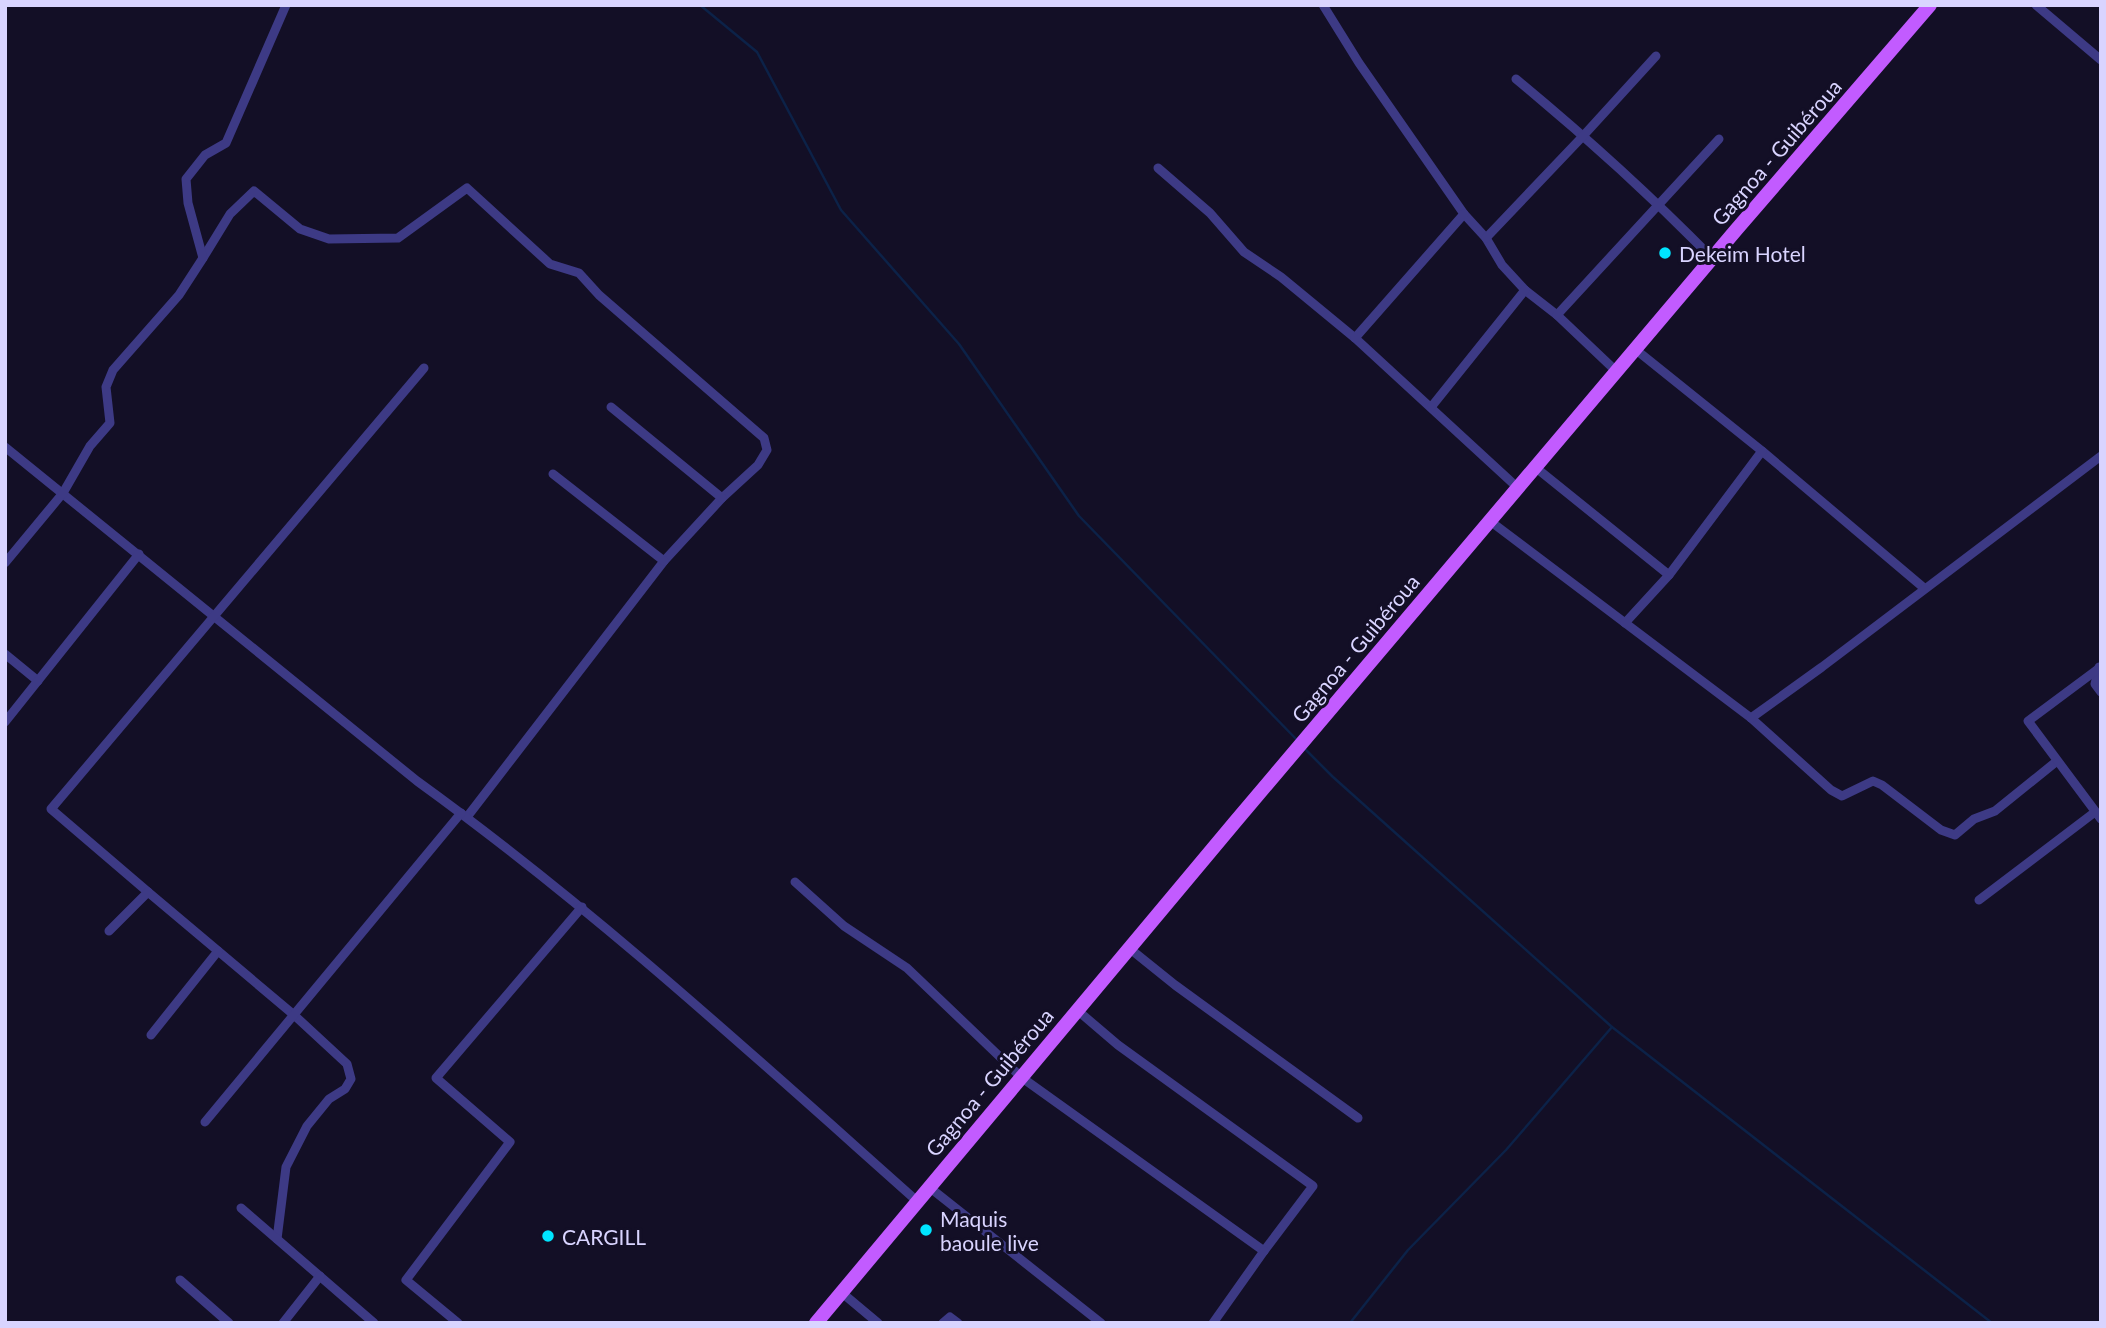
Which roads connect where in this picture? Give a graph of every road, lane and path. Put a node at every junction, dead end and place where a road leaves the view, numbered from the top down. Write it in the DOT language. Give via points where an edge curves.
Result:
graph roads {
  1 [pos="286,5"];
  2 [pos="1323,5"];
  3 [pos="1930,5"];
  4 [pos="2036,5"];
  5 [pos="1656,56"];
  6 [pos="2101,60"];
  7 [pos="1516,79"];
  8 [pos="1584,135"];
  9 [pos="1719,139"];
  10 [pos="1158,168"];
  11 [pos="1658,204"];
  12 [pos="1464,214"];
  13 [pos="1486,237"];
  14 [pos="203,258"];
  15 [pos="1712,258"];
  16 [pos="1525,290"];
  17 [pos="1558,315"];
  18 [pos="1355,338"];
  19 [pos="1636,349"];
  20 [pos="424,368"];
  21 [pos="1616,371"];
  22 [pos="1432,406"];
  23 [pos="611,407"];
  24 [pos="5,447"];
  25 [pos="1762,451"];
  26 [pos="2101,456"];
  27 [pos="1535,467"];
  28 [pos="553,474"];
  29 [pos="1518,488"];
  30 [pos="63,493"];
  31 [pos="722,498"];
  32 [pos="1490,521"];
  33 [pos="139,554"];
  34 [pos="664,561"];
  35 [pos="5,563"];
  36 [pos="1669,575"];
  37 [pos="1924,588"];
  38 [pos="214,615"];
  39 [pos="1625,623"];
  40 [pos="5,654"];
  41 [pos="2099,667"];
  42 [pos="38,681"];
  43 [pos="2101,692"];
  44 [pos="1751,718"];
  45 [pos="5,722"];
  46 [pos="2057,761"];
  47 [pos="464,815"];
  48 [pos="2098,815"];
  49 [pos="795,882"];
  50 [pos="148,892"];
  51 [pos="1979,901"];
  52 [pos="582,908"];
  53 [pos="109,931"];
  54 [pos="1129,948"];
  55 [pos="218,951"];
  56 [pos="1077,1010"];
  57 [pos="294,1015"];
  58 [pos="151,1035"];
  59 [pos="1021,1077"];
  60 [pos="1358,1118"];
  61 [pos="205,1122"];
  62 [pos="929,1186"];
  63 [pos="917,1201"];
  64 [pos="241,1208"];
  65 [pos="277,1239"];
  66 [pos="1264,1251"];
  67 [pos="320,1276"];
  68 [pos="180,1280"];
  69 [pos="842,1292"];
  70 [pos="229,1323"];
  71 [pos="283,1323"];
  72 [pos="374,1323"];
  73 [pos="458,1323"];
  74 [pos="816,1323"];
  75 [pos="878,1323"];
  76 [pos="943,1323"];
  77 [pos="958,1323"];
  78 [pos="1101,1323"];
  79 [pos="1213,1323"];
  1 -- 14 [label="street" via="226,143 205,155 186,179"];
  2 -- 12 [label="street"];
  3 -- 15 [label="main road, Gagnoa - Guibéroua"];
  4 -- 6 [label="street"];
  5 -- 8 [label="street"];
  7 -- 8 [label="street"];
  8 -- 11 [label="street"];
  8 -- 13 [label="street"];
  9 -- 11 [label="street"];
  10 -- 18 [label="street" via="1210,213 1244,252"];
  11 -- 15 [label="street"];
  11 -- 17 [label="street"];
  12 -- 13 [label="street"];
  12 -- 18 [label="street"];
  13 -- 16 [label="street" via="1502,265"];
  14 -- 30 [label="street" via="179,295 113,370 106,387 110,423 90,446"];
  14 -- 31 [label="street" via="230,214 254,191 300,229 329,239 398,238 467,187 550,264 579,273 598,295 764,438 767,450 758,465"];
  15 -- 19 [label="main road, Gagnoa - Guibéroua"];
  16 -- 17 [label="street"];
  16 -- 22 [label="street"];
  17 -- 21 [label="street"];
  18 -- 22 [label="street"];
  19 -- 21 [label="main road, Gagnoa - Guibéroua"];
  19 -- 25 [label="street"];
  20 -- 38 [label="street"];
  21 -- 27 [label="main road, Gagnoa - Guibéroua"];
  22 -- 29 [label="street"];
  23 -- 31 [label="street"];
  24 -- 30 [label="street"];
  25 -- 36 [label="street"];
  25 -- 37 [label="street"];
  26 -- 37 [label="street"];
  27 -- 29 [label="main road, Gagnoa - Guibéroua"];
  27 -- 36 [label="street"];
  28 -- 34 [label="street"];
  29 -- 32 [label="main road, Gagnoa - Guibéroua"];
  30 -- 33 [label="street"];
  30 -- 35 [label="street"];
  31 -- 34 [label="street"];
  32 -- 39 [label="street"];
  32 -- 54 [label="main road, Gagnoa - Guibéroua"];
  33 -- 38 [label="street"];
  33 -- 42 [label="street"];
  34 -- 47 [label="street"];
  36 -- 39 [label="street"];
  37 -- 44 [label="street"];
  38 -- 47 [label="street"];
  38 -- 50 [label="street" via="51,809"];
  39 -- 44 [label="street"];
  40 -- 42 [label="street"];
  41 -- 43 [label="street" via="2095,684"];
  41 -- 46 [label="street" via="2028,721"];
  42 -- 45 [label="street"];
  44 -- 46 [label="street" via="1831,790 1842,796 1873,782 1955,835 1974,819 1995,811"];
  46 -- 48 [label="street"];
  47 -- 52 [label="street"];
  47 -- 57 [label="street"];
  48 -- 51 [label="street"];
  49 -- 59 [label="street" via="844,926 907,968"];
  50 -- 53 [label="street"];
  50 -- 55 [label="street"];
  52 -- 63 [label="street"];
  52 -- 73 [label="street" via="436,1078 510,1142 406,1280"];
  54 -- 56 [label="main road, Gagnoa - Guibéroua"];
  54 -- 60 [label="street"];
  55 -- 57 [label="street"];
  55 -- 58 [label="street"];
  56 -- 59 [label="main road, Gagnoa - Guibéroua"];
  56 -- 66 [label="street" via="1118,1045 1313,1186"];
  57 -- 61 [label="street"];
  57 -- 65 [label="street" via="347,1064 351,1079 307,1126 286,1167"];
  59 -- 62 [label="main road, Gagnoa - Guibéroua"];
  59 -- 66 [label="street"];
  62 -- 63 [label="main road, Gagnoa - Guibéroua"];
  62 -- 78 [label="street"];
  63 -- 69 [label="main road, Gagnoa - Guibéroua"];
  64 -- 65 [label="street"];
  65 -- 67 [label="street"];
  66 -- 79 [label="street"];
  67 -- 71 [label="street"];
  67 -- 72 [label="street"];
  68 -- 70 [label="street"];
  69 -- 74 [label="main road, Gagnoa - Guibéroua"];
  69 -- 75 [label="street"];
  76 -- 77 [label="street" via="950,1317"];
}
